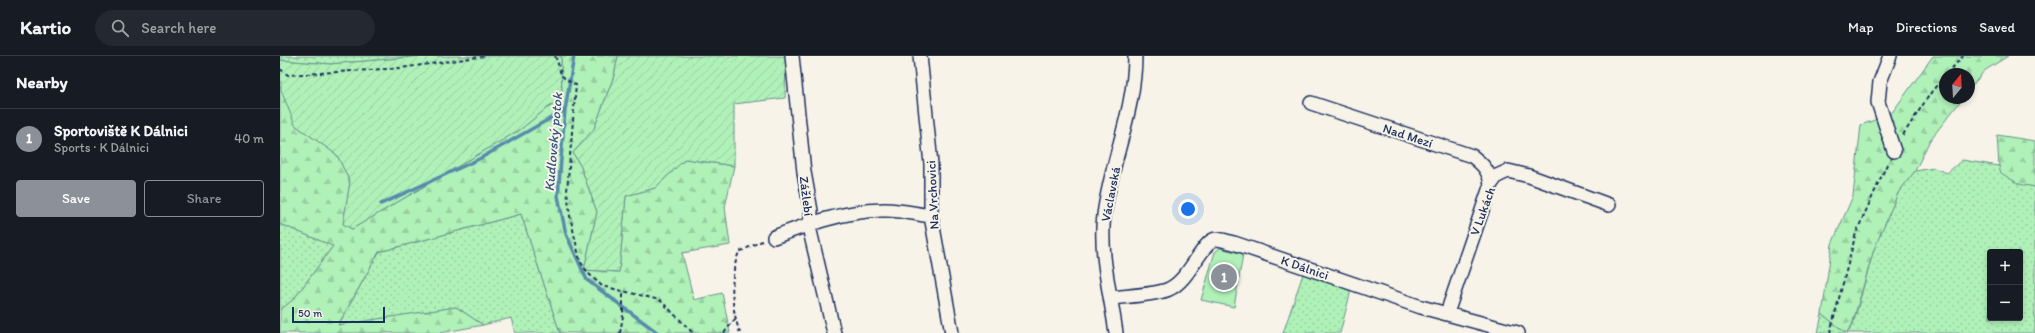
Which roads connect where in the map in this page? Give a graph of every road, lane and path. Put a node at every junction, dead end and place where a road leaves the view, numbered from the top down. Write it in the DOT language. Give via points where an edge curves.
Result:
graph roads {
  1 [pos="486,56"];
  2 [pos="555,56"];
  3 [pos="792,56"];
  4 [pos="920,56"];
  5 [pos="1135,56"];
  6 [pos="1890,56"];
  7 [pos="1963,56"];
  8 [pos="1952,68"];
  9 [pos="280,69"];
  10 [pos="1939,82"];
  11 [pos="1311,103"];
  12 [pos="1894,151"];
  13 [pos="1491,184"];
  14 [pos="1609,205"];
  15 [pos="931,216"];
  16 [pos="810,223"];
  17 [pos="774,237"];
  18 [pos="623,291"];
  19 [pos="1111,298"];
  20 [pos="1447,313"];
  21 [pos="735,319"];
  22 [pos="620,333"];
  23 [pos="694,333"];
  24 [pos="724,333"];
  25 [pos="740,333"];
  26 [pos="834,333"];
  27 [pos="952,333"];
  28 [pos="1116,333"];
  29 [pos="1518,333"];
  30 [pos="1830,333"];
  1 -- 9 [label="path" via="401,68 288,75"];
  2 -- 18 [label="path" via="564,80 576,85 567,191 580,261 602,286"];
  3 -- 16 [label="street, Zážlebí" via="804,172 811,211"];
  4 -- 15 [label="street, Na Vrchovici" via="931,164"];
  5 -- 19 [label="street, Václavská" via="1128,115 1104,217 1103,247"];
  6 -- 12 [label="street" via="1880,82 1878,102"];
  7 -- 8 [label="path"];
  10 -- 12 [label="path" via="1910,122"];
  11 -- 13 [label="street, Nad Mezí" via="1472,156 1483,164 1490,176"];
  12 -- 30 [label="path" via="1856,233"];
  13 -- 14 [label="street, V Lukách" via="1497,176 1508,171"];
  13 -- 20 [label="street, V Lukách"];
  15 -- 16 [label="street" via="883,210 850,213"];
  15 -- 27 [label="street, Na Vrchovici"];
  16 -- 17 [label="street"];
  16 -- 26 [label="street, Zážlebí"];
  17 -- 21 [label="path" via="739,252 733,297"];
  18 -- 22 [label="path"];
  18 -- 23 [label="path" via="660,300"];
  19 -- 20 [label="street, K Dálnici" via="1168,290 1180,283 1206,244 1216,239 1421,307"];
  19 -- 28 [label="street, Václavská"];
  20 -- 29 [label="street, K Dálnici"];
  21 -- 24 [label="path"];
  21 -- 25 [label="path"];
}
